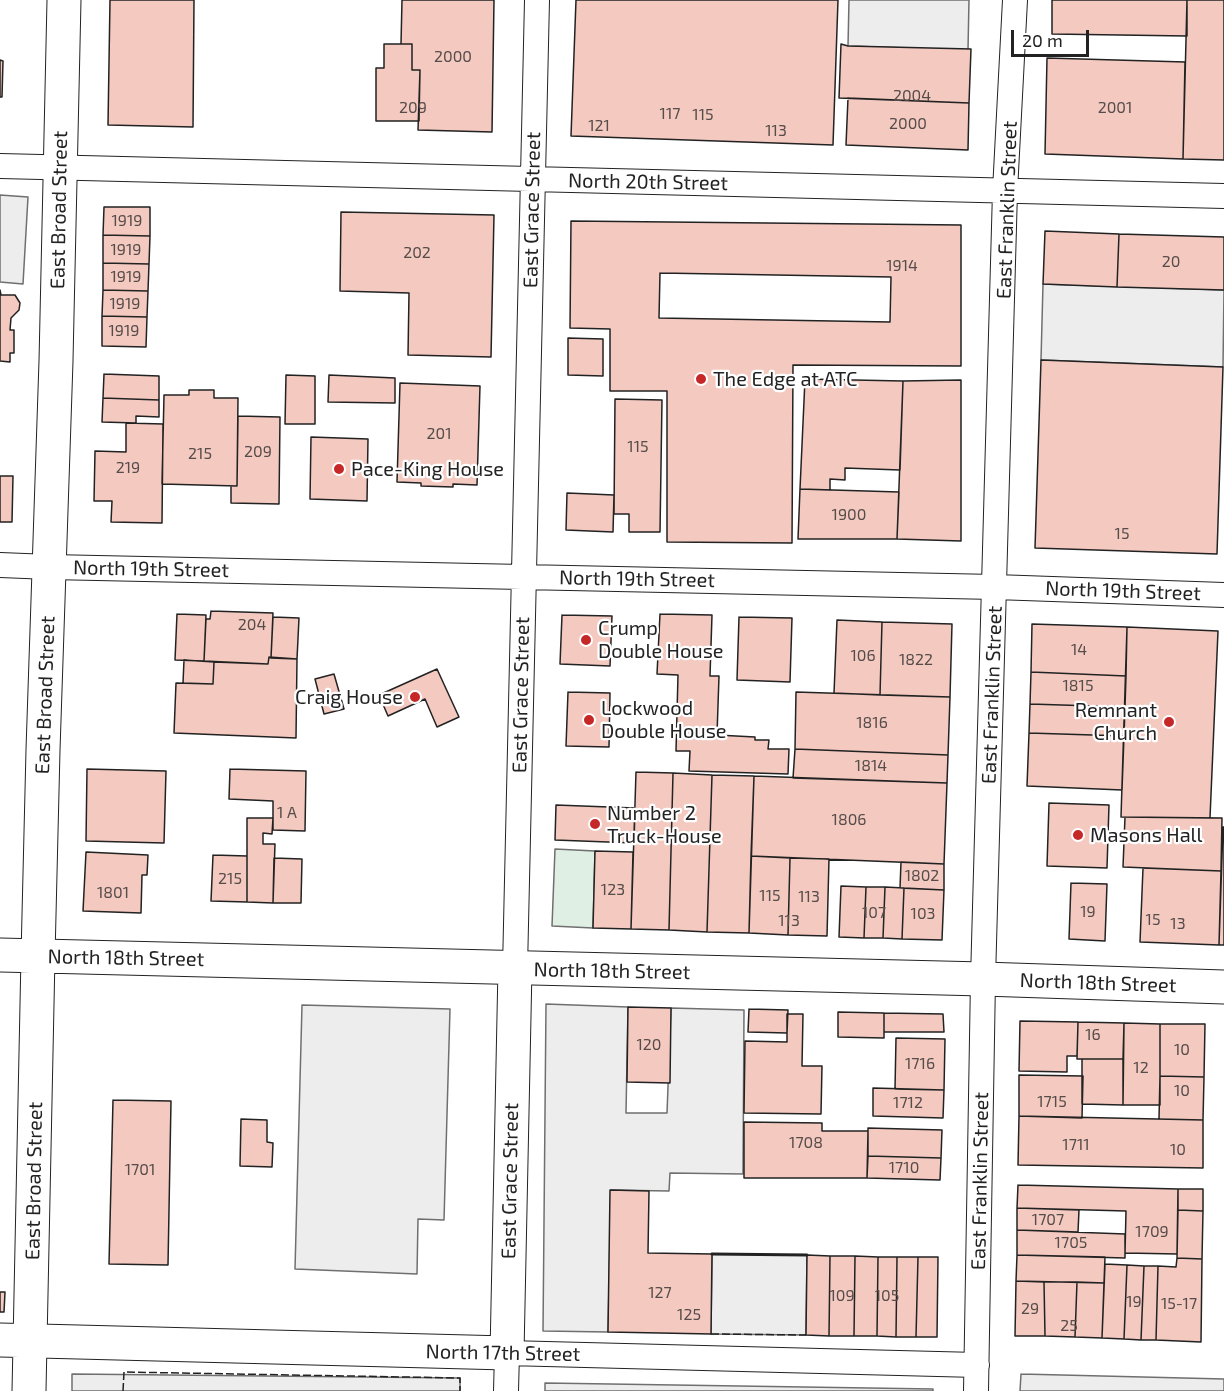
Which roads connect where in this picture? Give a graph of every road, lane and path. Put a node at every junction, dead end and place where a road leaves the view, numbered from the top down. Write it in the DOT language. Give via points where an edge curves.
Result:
graph roads {
  1 [pos="64,0"];
  2 [pos="537,0"];
  3 [pos="1015,0"];
  4 [pos="0,166"];
  5 [pos="60,168"];
  6 [pos="533,178"];
  7 [pos="1005,190"];
  8 [pos="1224,196"];
  9 [pos="0,565"];
  10 [pos="50,567"];
  11 [pos="523,577"];
  12 [pos="995,587"];
  13 [pos="1224,595"];
  14 [pos="0,955"];
  15 [pos="38,956"];
  16 [pos="516,968"];
  17 [pos="983,979"];
  18 [pos="1224,987"];
  19 [pos="15,1341"];
  20 [pos="507,1353"];
  21 [pos="977,1365"];
  22 [pos="29,1391"];
  23 [pos="506,1391"];
  24 [pos="976,1391"];
  1 -- 5 [label="main road, East Broad Street"];
  2 -- 6 [label="street, East Grace Street"];
  3 -- 7 [label="street, East Franklin Street"];
  4 -- 5 [label="street, North 20th Street"];
  5 -- 6 [label="street, North 20th Street"];
  5 -- 10 [label="main road, East Broad Street"];
  6 -- 7 [label="street, North 20th Street"];
  6 -- 11 [label="street, East Grace Street"];
  7 -- 8 [label="street, North 20th Street"];
  7 -- 12 [label="street, East Franklin Street"];
  9 -- 10 [label="street, North 19th Street"];
  10 -- 11 [label="street, North 19th Street"];
  10 -- 15 [label="main road, East Broad Street"];
  11 -- 12 [label="street, North 19th Street"];
  11 -- 16 [label="street, East Grace Street"];
  12 -- 13 [label="street, North 19th Street"];
  12 -- 17 [label="street, East Franklin Street"];
  14 -- 15 [label="main road, North 18th Street"];
  15 -- 16 [label="main road, North 18th Street"];
  15 -- 19 [label="main road, East Broad Street"];
  16 -- 17 [label="main road, North 18th Street"];
  16 -- 20 [label="main road, East Grace Street"];
  17 -- 18 [label="main road, North 18th Street"];
  17 -- 21 [label="street, East Franklin Street"];
  19 -- 20 [label="main road, North 17th Street"];
  19 -- 22 [label="main road, East Broad Street"];
  20 -- 21 [label="street, North 17th Street"];
  20 -- 23 [label="street, East Grace Street"];
  21 -- 24 [label="street, East Franklin Street"];
}
